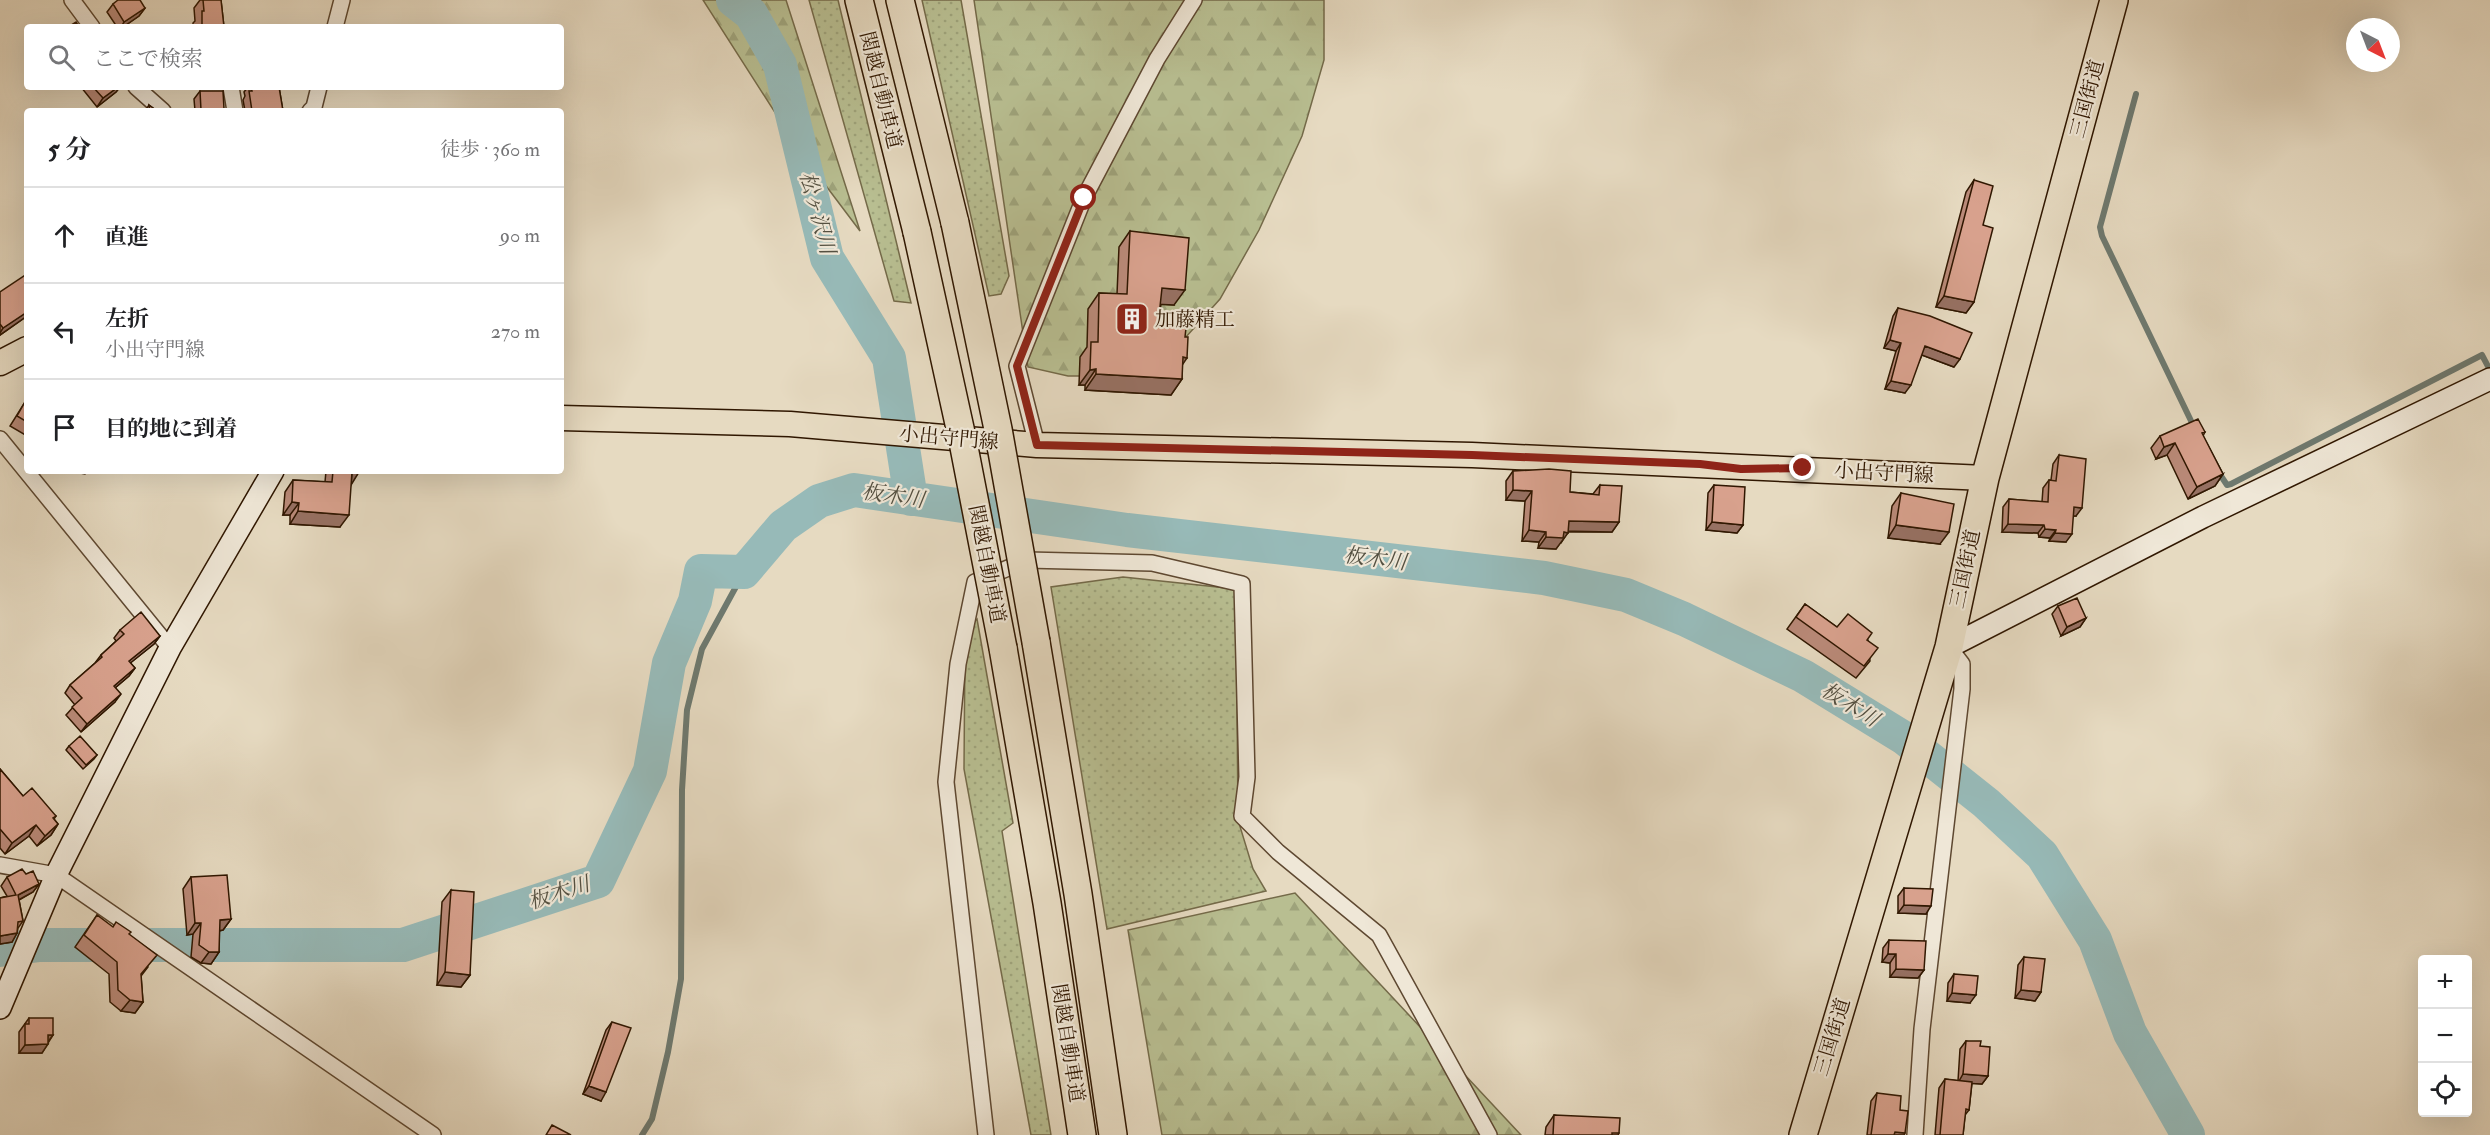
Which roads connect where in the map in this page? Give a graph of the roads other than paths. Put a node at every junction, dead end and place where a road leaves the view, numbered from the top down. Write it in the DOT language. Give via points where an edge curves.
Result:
graph roads {
  1 [pos="72,0"];
  2 [pos="342,0"];
  3 [pos="858,0"];
  4 [pos="900,0"];
  5 [pos="1194,0"];
  6 [pos="2114,0"];
  7 [pos="90,24"];
  8 [pos="336,24"];
  9 [pos="139,90"];
  10 [pos="232,90"];
  11 [pos="318,90"];
  12 [pos="160,108"];
  13 [pos="234,108"];
  14 [pos="313,108"];
  15 [pos="24,351"];
  16 [pos="0,363"];
  17 [pos="2490,380"];
  18 [pos="564,418"];
  19 [pos="0,439"];
  20 [pos="1037,445"];
  21 [pos="24,469"];
  22 [pos="28,474"];
  23 [pos="271,474"];
  24 [pos="1985,478"];
  25 [pos="1949,647"];
  26 [pos="170,648"];
  27 [pos="0,865"];
  28 [pos="56,875"];
  29 [pos="0,1008"];
  30 [pos="433,1135"];
  31 [pos="986,1135"];
  32 [pos="1082,1135"];
  33 [pos="1113,1135"];
  34 [pos="1489,1135"];
  35 [pos="1803,1135"];
  36 [pos="1915,1135"];
  1 -- 7 [label="street"];
  2 -- 8 [label="street"];
  3 -- 32 [label="highway, 関越自動車道, bridge" via="917,232 963,442 1047,903"];
  4 -- 33 [label="highway, 関越自動車道, bridge" via="955,223 998,429 1036,642"];
  5 -- 20 [label="street" via="1157,59 1084,198 1017,366"];
  6 -- 24 [label="highway, 三国街道"];
  9 -- 12 [label="street"];
  10 -- 13 [label="street"];
  11 -- 14 [label="street"];
  15 -- 16 [label="main road"];
  17 -- 25 [label="street"];
  18 -- 20 [label="main road, 小出守門線" via="790,424"];
  19 -- 21 [label="street"];
  20 -- 24 [label="main road, 小出守門線" via="1472,455"];
  22 -- 26 [label="street"];
  23 -- 26 [label="street"];
  24 -- 25 [label="highway, 三国街道"];
  25 -- 35 [label="highway, 三国街道"];
  25 -- 36 [label="street" via="1962,664 1962,689 1922,1029"];
  26 -- 28 [label="street"];
  27 -- 28 [label="street"];
  28 -- 29 [label="street"];
  28 -- 30 [label="street"];
  31 -- 34 [label="street" via="946,782 958,664 975,582 1027,560 1152,563 1242,584 1247,777 1242,816 1278,852 1379,935"];
}
